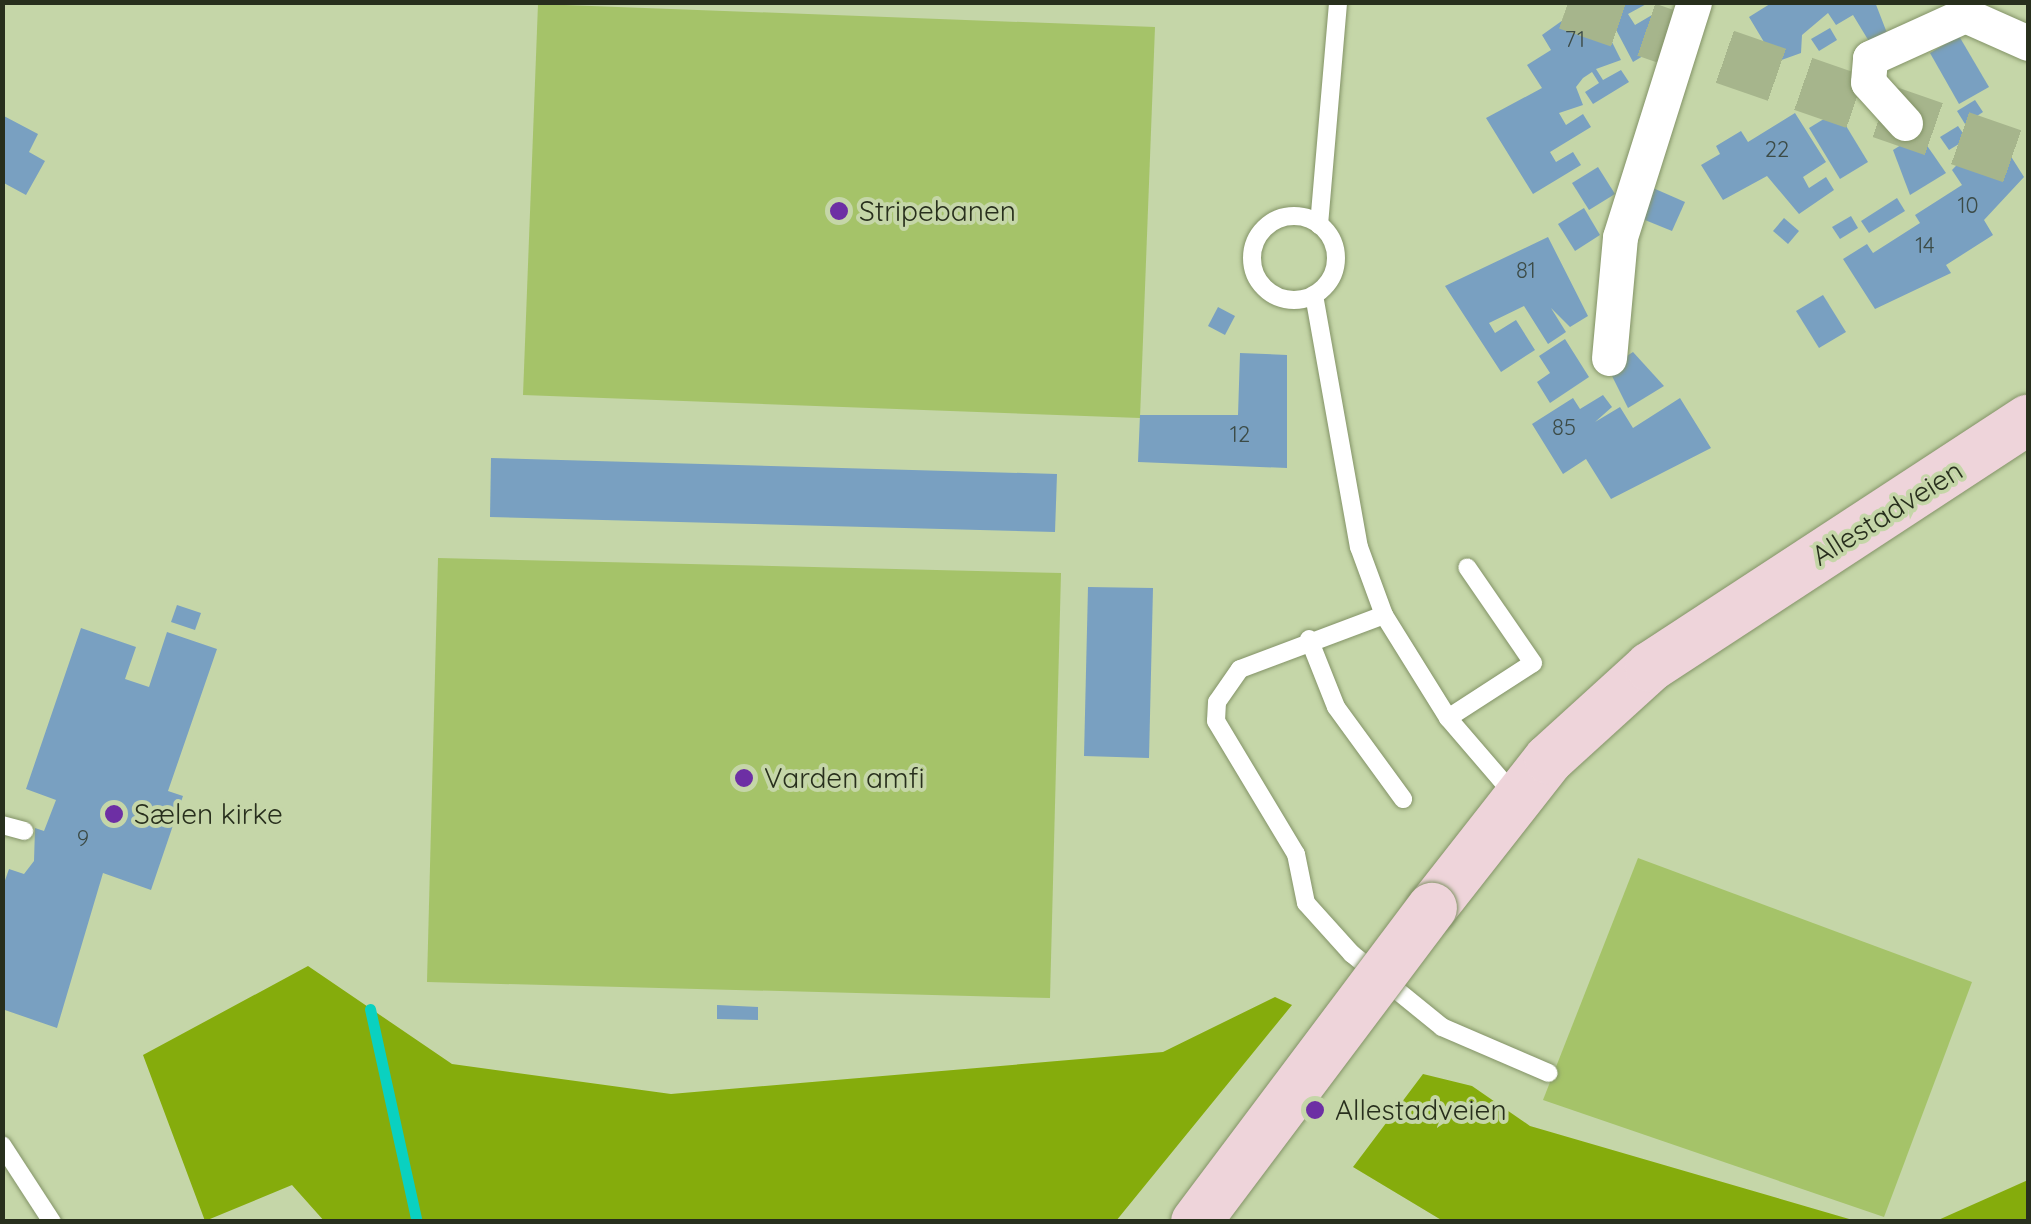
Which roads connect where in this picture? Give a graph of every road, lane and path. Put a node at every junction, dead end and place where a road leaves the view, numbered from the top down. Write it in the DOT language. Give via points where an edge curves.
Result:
graph roads {
  1 [pos="1694,2"];
  2 [pos="1340,3"];
  3 [pos="2028,42"];
  4 [pos="1905,122"];
  5 [pos="1319,225"];
  6 [pos="1314,295"];
  7 [pos="1609,358"];
  8 [pos="2028,420"];
  9 [pos="1468,567"];
  10 [pos="1384,615"];
  11 [pos="1308,638"];
  12 [pos="1448,718"];
  13 [pos="1516,797"];
  14 [pos="1403,799"];
  15 [pos="2,825"];
  16 [pos="24,831"];
  17 [pos="1548,1073"];
  18 [pos="2,1145"];
  19 [pos="52,1222"];
  20 [pos="1196,1222"];
  1 -- 7 [label="street" via="1624,218"];
  2 -- 5 [label="lane"];
  3 -- 4 [label="street" via="1965,15 1870,58 1868,82"];
  5 -- 6 [label="lane" via="1336,261"];
  5 -- 6 [label="lane" via="1279,219 1253,249 1264,288 1288,300"];
  6 -- 10 [label="lane" via="1359,547"];
  8 -- 13 [label="main road, Allestadveien" via="1650,667"];
  9 -- 12 [label="lane" via="1533,663"];
  10 -- 11 [label="lane"];
  10 -- 12 [label="lane"];
  11 -- 14 [label="lane" via="1336,707"];
  11 -- 17 [label="lane" via="1240,669 1216,702 1216,721 1296,854 1306,903 1402,1001"];
  12 -- 13 [label="lane"];
  13 -- 20 [label="main road, Allestadveien, bridge"];
  15 -- 16 [label="lane"];
  18 -- 19 [label="lane"];
}
